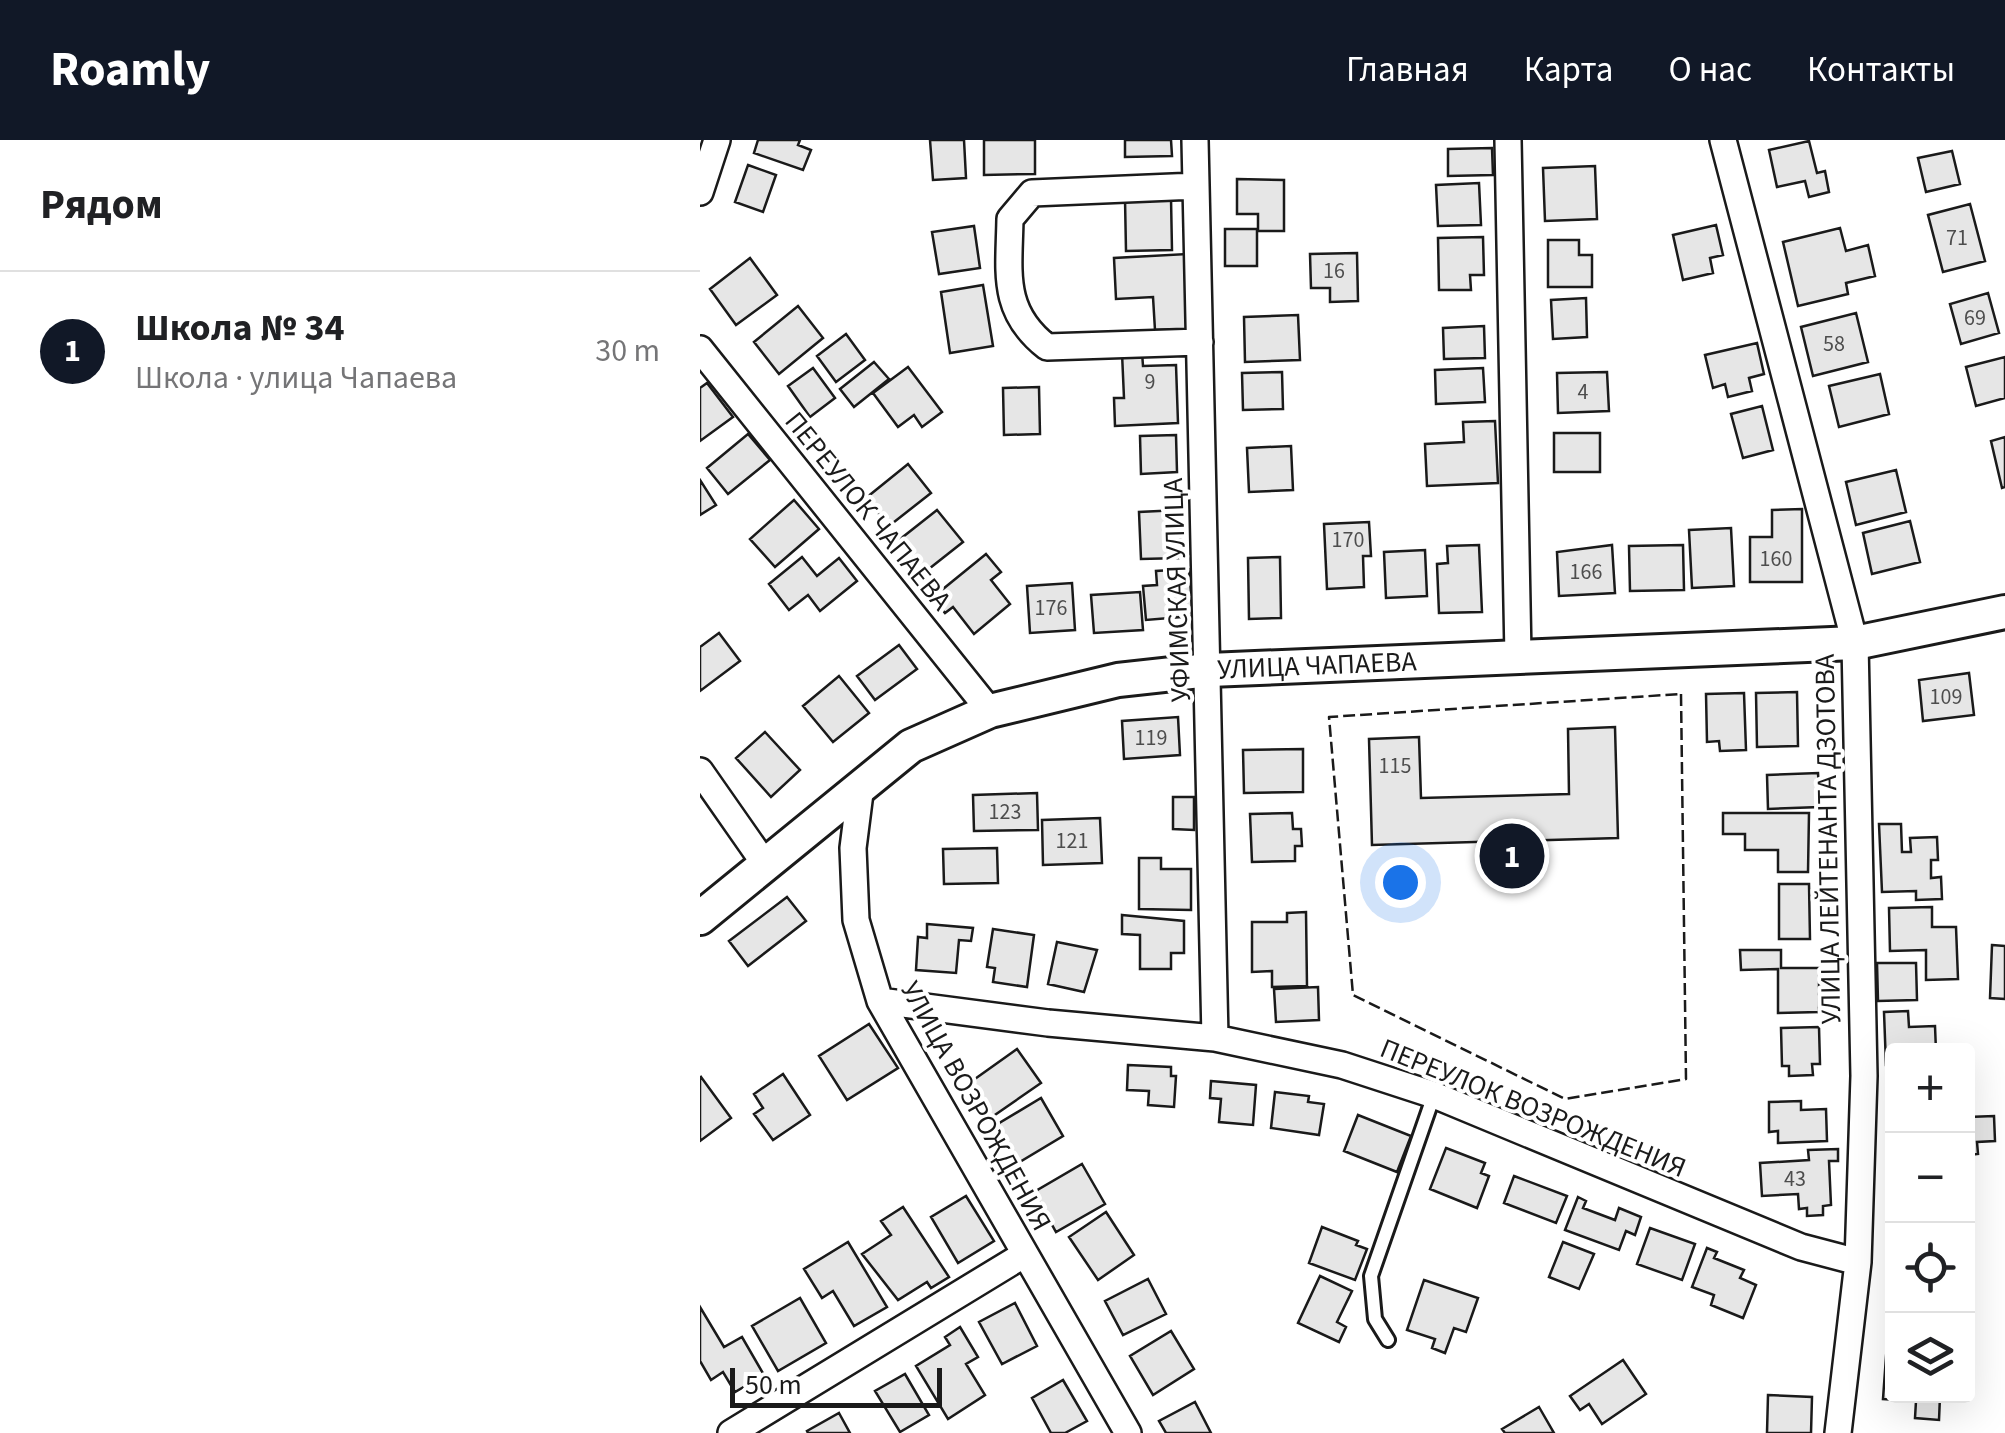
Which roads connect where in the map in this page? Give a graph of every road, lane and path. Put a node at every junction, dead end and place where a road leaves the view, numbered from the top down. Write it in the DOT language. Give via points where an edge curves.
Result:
graph roads {
  1 [pos="716,140"];
  2 [pos="1195,140"];
  3 [pos="1508,140"];
  4 [pos="1723,140"];
  5 [pos="1196,186"];
  6 [pos="700,192"];
  7 [pos="1200,342"];
  8 [pos="700,349"];
  9 [pos="2005,612"];
  10 [pos="1854,643"];
  11 [pos="1518,656"];
  12 [pos="1209,670"];
  13 [pos="990,712"];
  14 [pos="700,771"];
  15 [pos="861,785"];
  16 [pos="766,864"];
  17 [pos="700,918"];
  18 [pos="880,1001"];
  19 [pos="1215,1038"];
  20 [pos="1434,1095"];
  21 [pos="1025,1254"];
  22 [pos="1858,1262"];
  23 [pos="1388,1340"];
  24 [pos="731,1433"];
  25 [pos="1128,1433"];
  26 [pos="1838,1433"];
  1 -- 6 [label="street"];
  2 -- 5 [label="street, УФИМСКАЯ УЛИЦА"];
  3 -- 11 [label="street"];
  4 -- 10 [label="street, УЛИЦА ЛЕЙТЕНАНТА ДЗОТОВА"];
  5 -- 7 [label="street, УФИМСКАЯ УЛИЦА"];
  5 -- 7 [label="street" via="1032,194 1010,219 1009,283 1022,328 1047,347"];
  7 -- 12 [label="street, УФИМСКАЯ УЛИЦА"];
  8 -- 13 [label="street, ПЕРЕУЛОК ЧАПАЕВА"];
  9 -- 10 [label="street, УЛИЦА ЧАПАЕВА"];
  10 -- 11 [label="street, УЛИЦА ЧАПАЕВА"];
  10 -- 22 [label="street, УЛИЦА ЛЕЙТЕНАНТА ДЗОТОВА" via="1864,1076"];
  11 -- 12 [label="street, УЛИЦА ЧАПАЕВА"];
  12 -- 13 [label="street, УЛИЦА ЧАПАЕВА" via="1118,680"];
  12 -- 19 [label="street, УФИМСКАЯ УЛИЦА"];
  13 -- 15 [label="street, УЛИЦА ЧАПАЕВА" via="911,746"];
  14 -- 16 [label="street"];
  15 -- 16 [label="street, УЛИЦА ЧАПАЕВА"];
  15 -- 18 [label="street, УЛИЦА ВОЗРОЖДЕНИЯ" via="853,848 856,920"];
  16 -- 17 [label="street, УЛИЦА ЧАПАЕВА"];
  18 -- 19 [label="street, ПЕРЕУЛОК ВОЗРОЖДЕНИЯ"];
  18 -- 21 [label="street, УЛИЦА ВОЗРОЖДЕНИЯ"];
  19 -- 20 [label="street, ПЕРЕУЛОК ВОЗРОЖДЕНИЯ" via="1342,1065"];
  20 -- 22 [label="street, ПЕРЕУЛОК ВОЗРОЖДЕНИЯ" via="1801,1247"];
  20 -- 23 [label="lane" via="1371,1276 1374,1320"];
  21 -- 24 [label="street"];
  21 -- 25 [label="street, УЛИЦА ВОЗРОЖДЕНИЯ"];
  22 -- 26 [label="street, УЛИЦА ЛЕЙТЕНАНТА ДЗОТОВА"];
}
